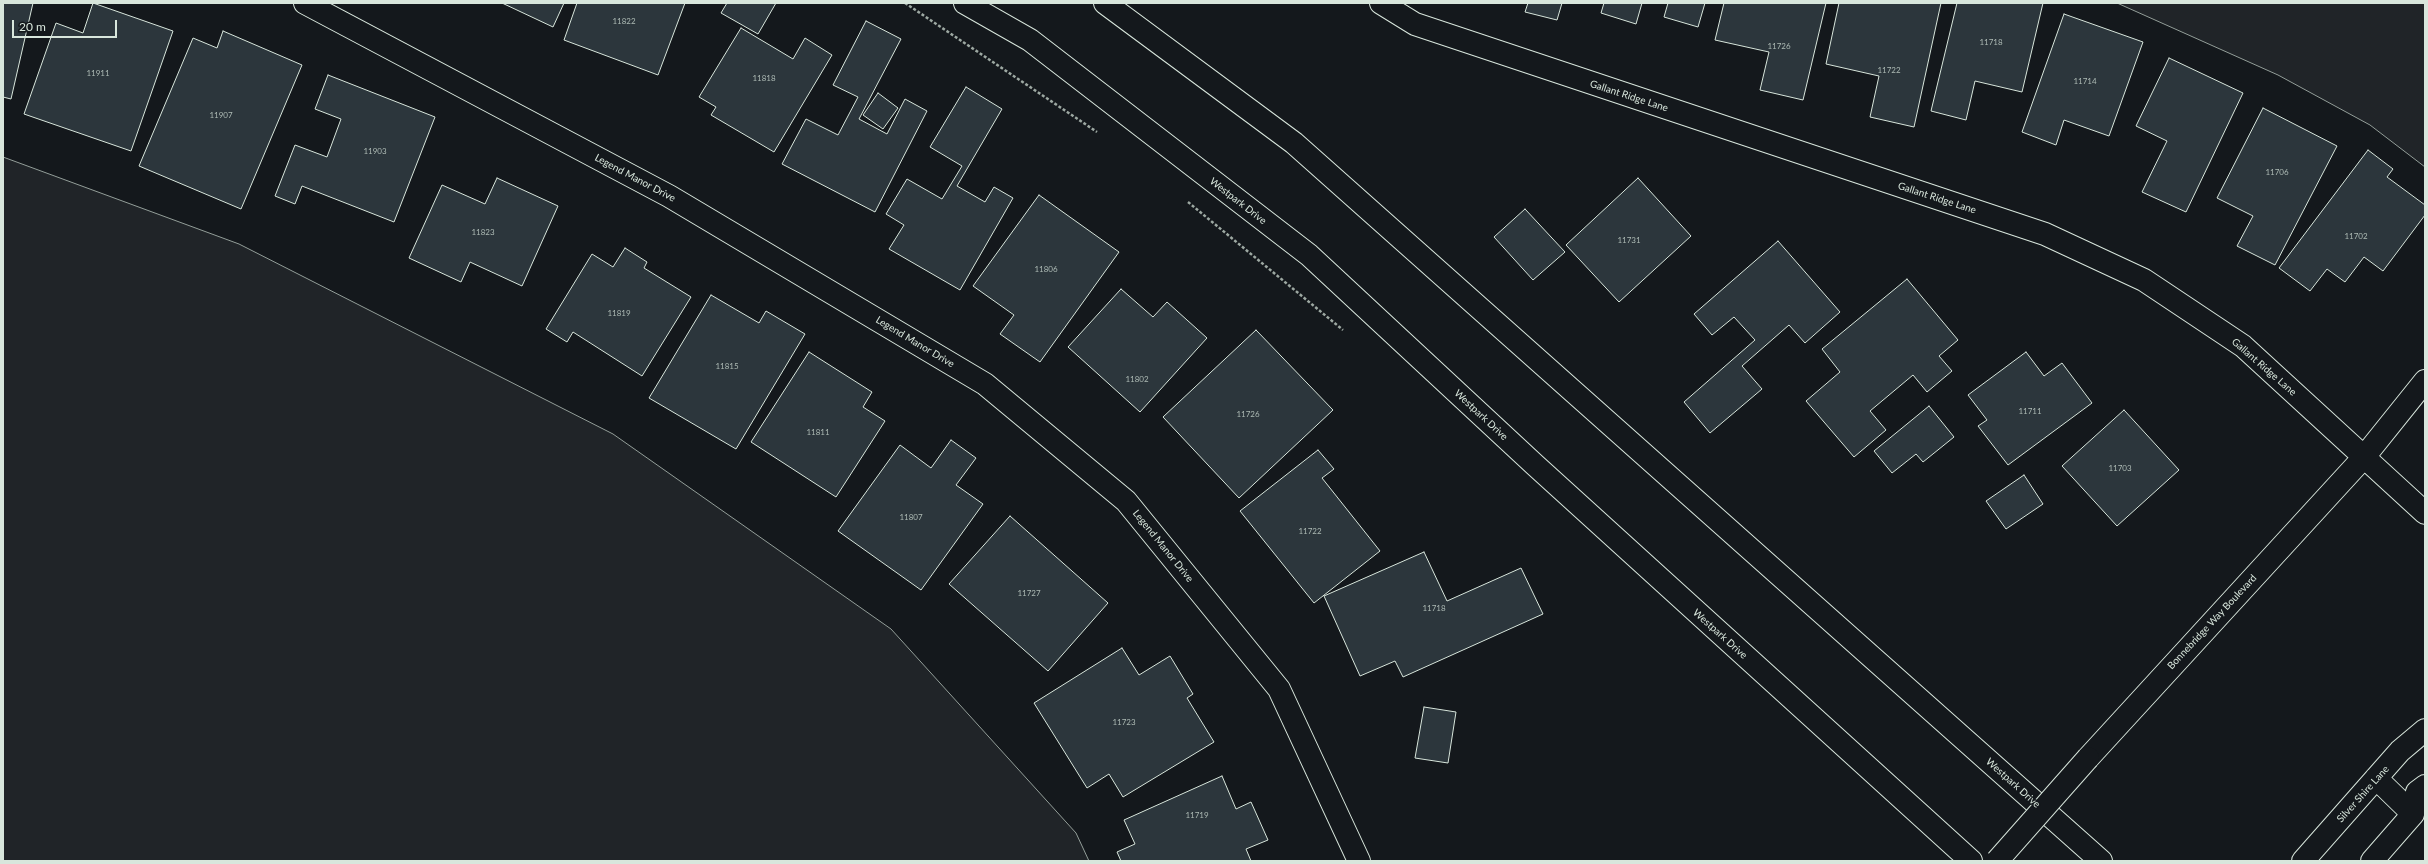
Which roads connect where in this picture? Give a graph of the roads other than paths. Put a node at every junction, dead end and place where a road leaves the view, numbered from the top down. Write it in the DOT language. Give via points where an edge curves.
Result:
graph roads {
  1 [pos="305,3"];
  2 [pos="965,3"];
  3 [pos="1105,3"];
  4 [pos="1381,3"];
  5 [pos="2425,381"];
  6 [pos="2364,457"];
  7 [pos="2425,513"];
  8 [pos="2425,730"];
  9 [pos="2376,778"];
  10 [pos="2425,786"];
  11 [pos="2419,813"];
  12 [pos="1359,861"];
  13 [pos="1971,861"];
  14 [pos="1997,861"];
  15 [pos="2101,861"];
  16 [pos="2303,861"];
  17 [pos="2372,861"];
  1 -- 12 [label="street, Legend Manor Drive" via="669,196 986,384 1126,501 1279,688"];
  2 -- 13 [label="street, Westpark Drive" via="1030,40 1309,255 1540,471"];
  3 -- 15 [label="street, Westpark Drive" via="1294,143"];
  4 -- 6 [label="street, Gallant Ridge Lane" via="1415,24 2045,234 2144,280 2243,346"];
  5 -- 6 [label="street, Bonnebridge Way Boulevard"];
  6 -- 7 [label="street, Gallant Ridge Lane"];
  6 -- 14 [label="street, Bonnebridge Way Boulevard, bridge"];
  8 -- 9 [label="street, Silver Shire Lane"];
  9 -- 11 [label="street"];
  9 -- 16 [label="street, Silver Shire Lane"];
  10 -- 11 [label="street" via="2417,792"];
  11 -- 17 [label="street"];
}
